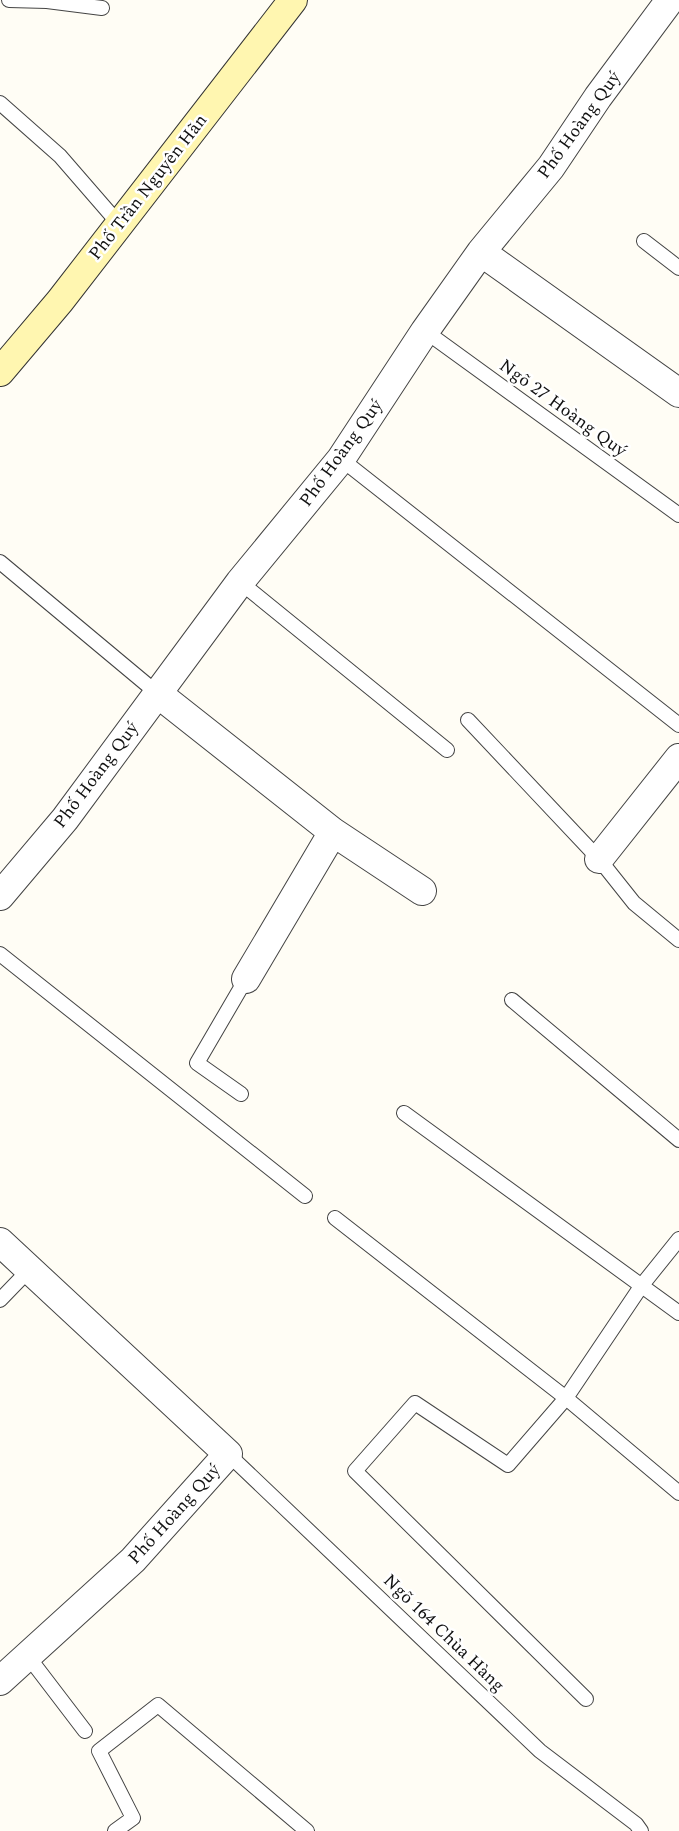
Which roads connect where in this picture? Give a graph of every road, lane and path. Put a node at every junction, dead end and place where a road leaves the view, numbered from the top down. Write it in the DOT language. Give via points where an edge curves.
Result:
graph roads {
  1 [pos="9,0"];
  2 [pos="292,0"];
  3 [pos="670,0"];
  4 [pos="102,8"];
  5 [pos="0,103"];
  6 [pos="120,224"];
  7 [pos="644,241"];
  8 [pos="481,252"];
  9 [pos="679,268"];
  10 [pos="425,331"];
  11 [pos="0,372"];
  12 [pos="679,394"];
  13 [pos="341,459"];
  14 [pos="679,515"];
  15 [pos="0,562"];
  16 [pos="240,582"];
  17 [pos="157,693"];
  18 [pos="468,720"];
  19 [pos="679,725"];
  20 [pos="447,750"];
  21 [pos="677,765"];
  22 [pos="333,832"];
  23 [pos="599,859"];
  24 [pos="422,891"];
  25 [pos="0,896"];
  26 [pos="679,940"];
  27 [pos="0,954"];
  28 [pos="246,979"];
  29 [pos="512,1000"];
  30 [pos="241,1094"];
  31 [pos="404,1113"];
  32 [pos="679,1140"];
  33 [pos="305,1196"];
  34 [pos="335,1218"];
  35 [pos="679,1239"];
  36 [pos="0,1242"];
  37 [pos="30,1269"];
  38 [pos="642,1285"];
  39 [pos="0,1300"];
  40 [pos="679,1313"];
  41 [pos="566,1398"];
  42 [pos="228,1454"];
  43 [pos="679,1493"];
  44 [pos="27,1655"];
  45 [pos="0,1681"];
  46 [pos="586,1698"];
  47 [pos="85,1731"];
  48 [pos="305,1830"];
  49 [pos="115,1831"];
  50 [pos="641,1831"];
  1 -- 4 [label="lane"];
  2 -- 6 [label="main road, Phố Trần Nguyên Hãn"];
  3 -- 8 [label="street, Phố Hoàng Quý" via="551,167"];
  5 -- 6 [label="lane" via="60,156"];
  6 -- 11 [label="main road, Phố Trần Nguyên Hãn"];
  7 -- 9 [label="lane"];
  8 -- 10 [label="street, Phố Hoàng Quý"];
  8 -- 12 [label="street"];
  10 -- 13 [label="street, Phố Hoàng Quý"];
  10 -- 14 [label="lane, Ngõ 27 Hoàng Quý"];
  13 -- 16 [label="street, Phố Hoàng Quý"];
  13 -- 19 [label="lane"];
  15 -- 17 [label="lane"];
  16 -- 17 [label="street, Phố Hoàng Quý"];
  16 -- 20 [label="lane"];
  17 -- 22 [label="street"];
  17 -- 25 [label="street, Phố Hoàng Quý" via="65,819"];
  18 -- 23 [label="lane"];
  21 -- 23 [label="street"];
  22 -- 24 [label="street"];
  22 -- 28 [label="street"];
  23 -- 26 [label="lane" via="634,903"];
  27 -- 33 [label="lane"];
  28 -- 30 [label="lane" via="197,1063"];
  29 -- 32 [label="lane"];
  31 -- 38 [label="lane"];
  34 -- 41 [label="lane"];
  35 -- 38 [label="lane"];
  36 -- 37 [label="street, Phố Hoàng Quý"];
  37 -- 39 [label="lane"];
  37 -- 42 [label="street, Phố Hoàng Quý"];
  38 -- 40 [label="lane"];
  38 -- 41 [label="lane"];
  41 -- 43 [label="lane"];
  41 -- 46 [label="lane" via="508,1465 415,1403 355,1472"];
  42 -- 44 [label="street, Phố Hoàng Quý" via="133,1560"];
  42 -- 50 [label="lane, Ngõ 164 Chùa Hàng" via="540,1751"];
  44 -- 45 [label="street, Phố Hoàng Quý"];
  44 -- 47 [label="lane"];
  48 -- 49 [label="lane" via="158,1705 99,1751 133,1818"];
}
